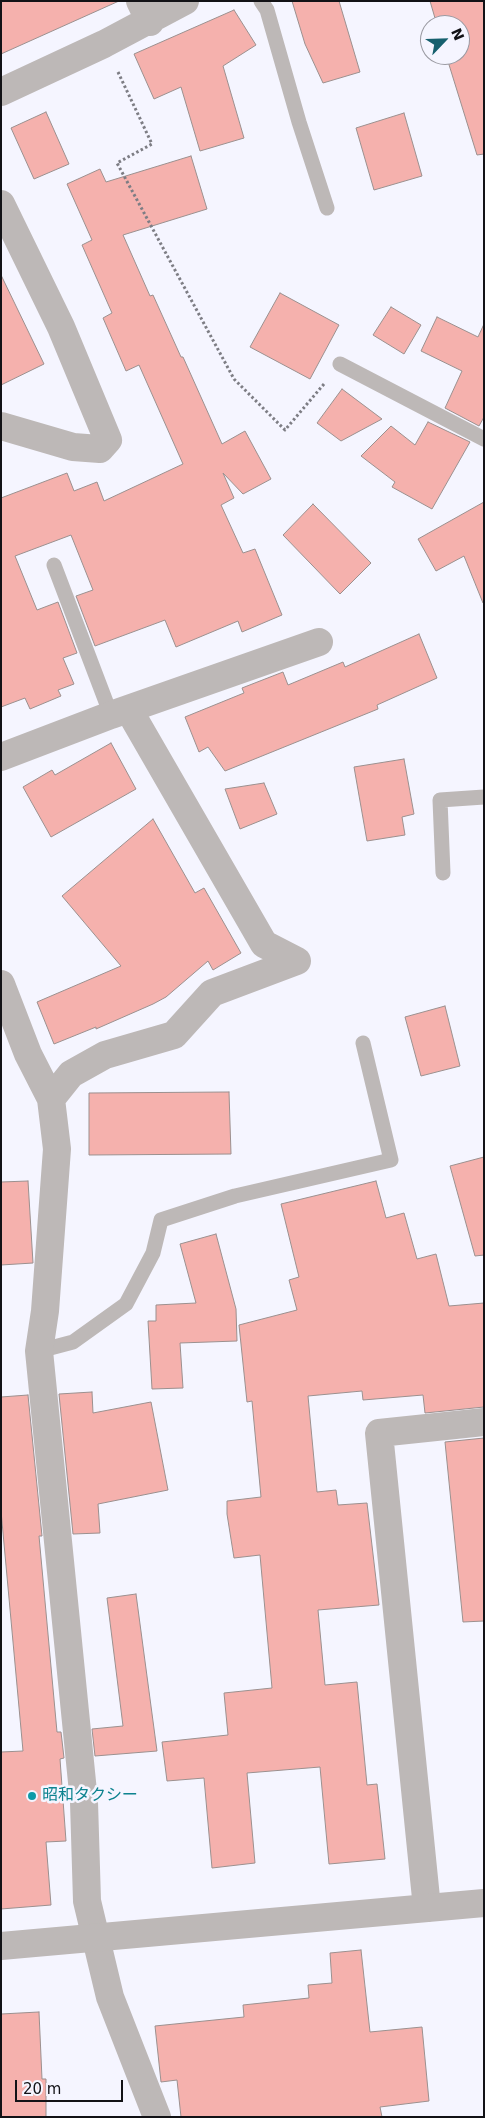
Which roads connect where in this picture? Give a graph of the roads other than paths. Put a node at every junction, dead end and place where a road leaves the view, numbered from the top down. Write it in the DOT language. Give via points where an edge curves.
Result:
graph roads {
  1 [pos="185,1"];
  2 [pos="261,1"];
  3 [pos="145,12"];
  4 [pos="1,92"];
  5 [pos="1,204"];
  6 [pos="327,208"];
  7 [pos="340,364"];
  8 [pos="1,426"];
  9 [pos="484,438"];
  10 [pos="54,565"];
  11 [pos="319,642"];
  12 [pos="120,712"];
  13 [pos="1,757"];
  14 [pos="484,797"];
  15 [pos="443,873"];
  16 [pos="1,984"];
  17 [pos="363,1043"];
  18 [pos="51,1099"];
  19 [pos="39,1351"];
  20 [pos="484,1422"];
  21 [pos="484,1903"];
  22 [pos="427,1908"];
  23 [pos="96,1936"];
  24 [pos="1,1946"];
  25 [pos="157,2117"];
  1 -- 3 [label="street"];
  2 -- 6 [label="lane" via="267,10"];
  3 -- 4 [label="street" via="104,44"];
  5 -- 8 [label="street" via="61,327 108,440 100,449 73,447"];
  7 -- 9 [label="lane"];
  10 -- 12 [label="lane"];
  11 -- 12 [label="street"];
  12 -- 13 [label="street"];
  12 -- 18 [label="street" via="264,944 297,961 212,994 174,1035 105,1055 71,1074"];
  14 -- 15 [label="lane" via="440,800"];
  16 -- 18 [label="street" via="28,1054"];
  17 -- 19 [label="lane" via="391,1160 235,1196 160,1220 153,1253 126,1304 73,1342"];
  18 -- 19 [label="street" via="57,1149"];
  19 -- 23 [label="street" via="84,1802 88,1901"];
  20 -- 22 [label="street" via="379,1433"];
  21 -- 22 [label="street"];
  22 -- 23 [label="street"];
  23 -- 24 [label="street"];
  23 -- 25 [label="street" via="110,1997"];
}
